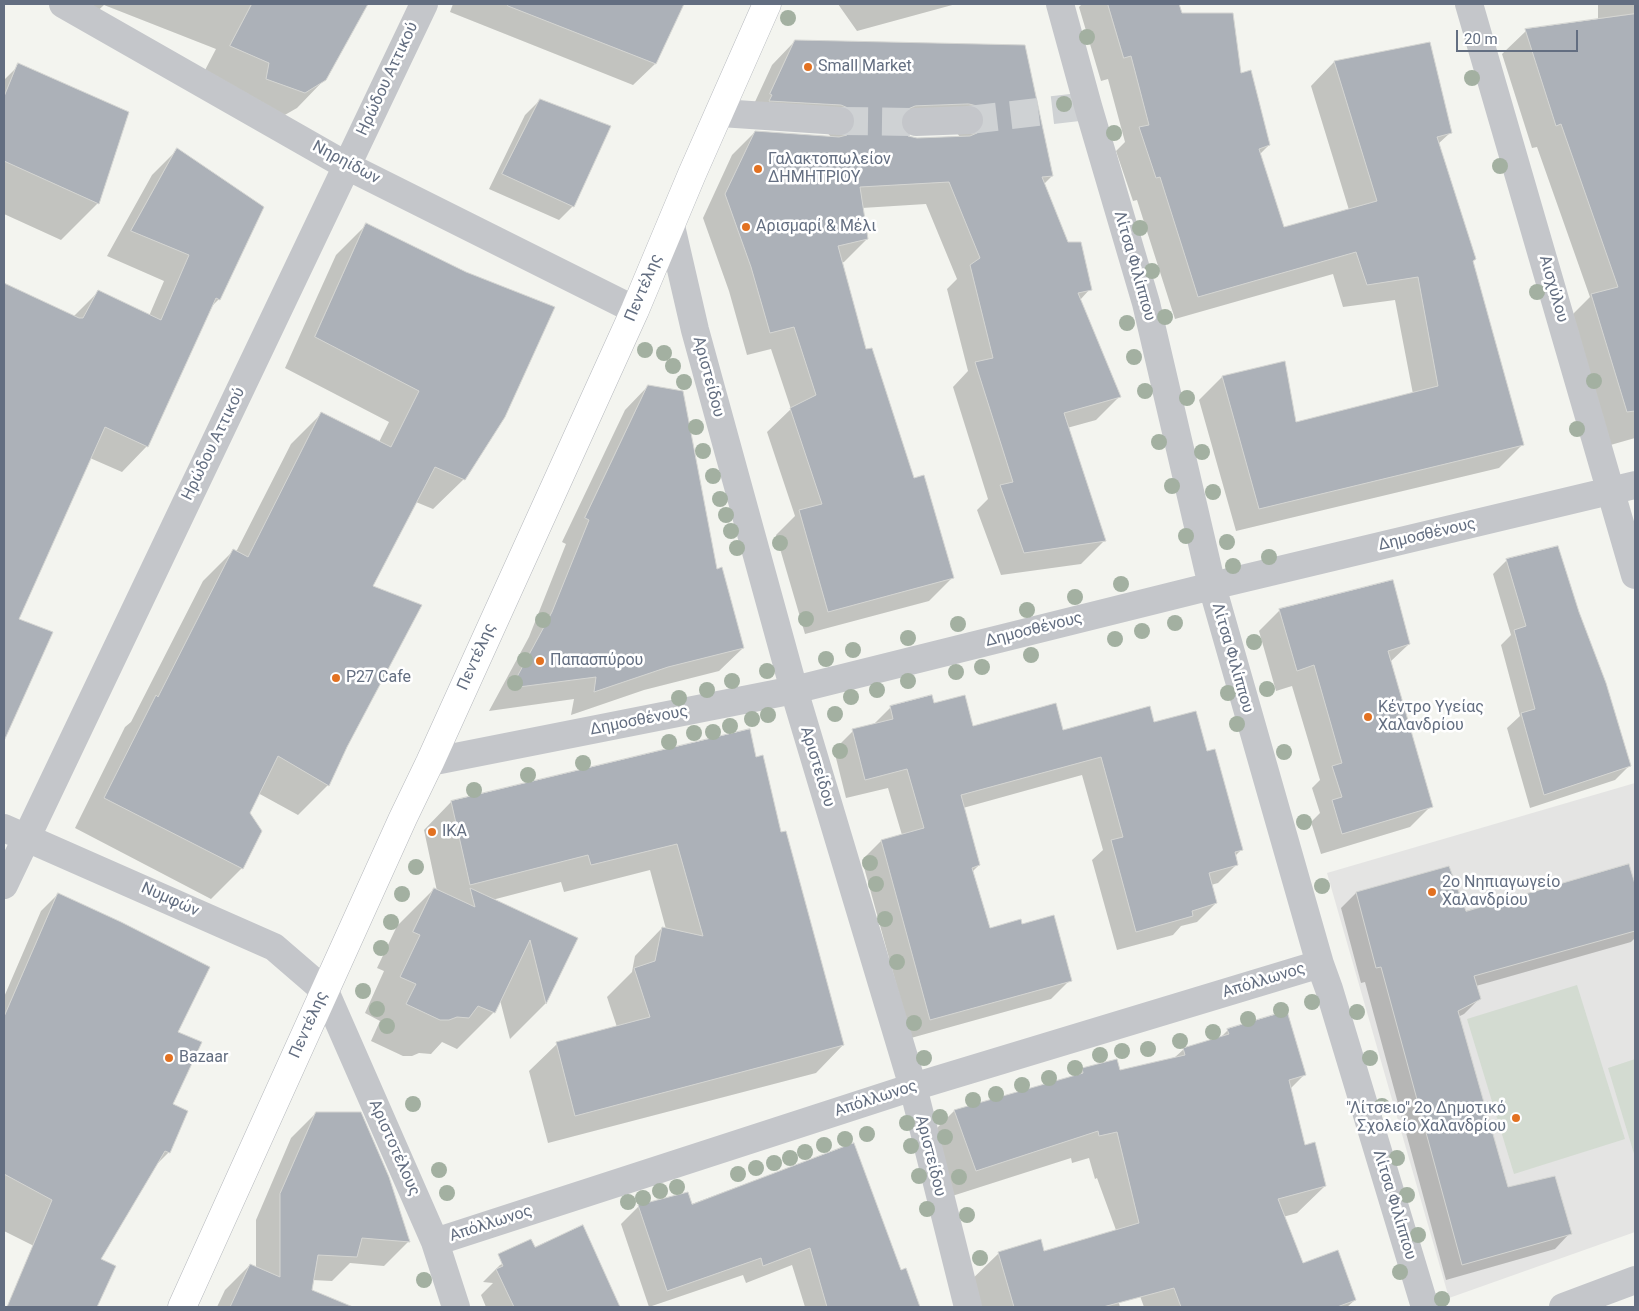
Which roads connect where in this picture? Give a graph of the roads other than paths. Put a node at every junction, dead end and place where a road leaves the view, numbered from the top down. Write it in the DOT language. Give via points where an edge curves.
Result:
graph roads {
  1 [pos="63,4"];
  2 [pos="424,4"];
  3 [pos="768,4"];
  4 [pos="1060,4"];
  5 [pos="1469,4"];
  6 [pos="720,113"];
  7 [pos="969,120"];
  8 [pos="840,121"];
  9 [pos="916,122"];
  10 [pos="347,166"];
  11 [pos="671,226"];
  12 [pos="635,310"];
  13 [pos="1623,488"];
  14 [pos="1635,575"];
  15 [pos="1212,586"];
  16 [pos="794,690"];
  17 [pos="430,762"];
  18 [pos="15,832"];
  19 [pos="4,885"];
  20 [pos="1320,964"];
  21 [pos="324,991"];
  22 [pos="913,1087"];
  23 [pos="435,1242"];
  24 [pos="1635,1280"];
  25 [pos="182,1307"];
  26 [pos="456,1307"];
  27 [pos="968,1307"];
  28 [pos="1426,1307"];
  29 [pos="1563,1307"];
  1 -- 10 [label="street, Νηρηίδων"];
  2 -- 10 [label="street, Ηρώδου Αττικού"];
  3 -- 6 [label="main road, Πεντέλης"];
  4 -- 15 [label="street, Λίτσα Φιλίππου" via="1146,303"];
  5 -- 13 [label="street, Αισχύλου"];
  6 -- 8 [label="street"];
  6 -- 11 [label="main road, Πεντέλης"];
  7 -- 9 [label="street"];
  10 -- 12 [label="street, Νηρηίδων"];
  10 -- 18 [label="street, Ηρώδου Αττικού"];
  11 -- 12 [label="main road, Πεντέλης"];
  11 -- 16 [label="street, Αριστείδου" via="695,330"];
  12 -- 17 [label="main road, Πεντέλης"];
  13 -- 14 [label="street, Αισχύλου"];
  13 -- 15 [label="street, Δημοσθένους"];
  15 -- 16 [label="street, Δημοσθένους"];
  15 -- 20 [label="street, Λίτσα Φιλίππου"];
  16 -- 17 [label="street, Δημοσθένους"];
  16 -- 22 [label="street, Αριστείδου"];
  17 -- 21 [label="main road, Πεντέλης"];
  18 -- 19 [label="street, Ηρώδου Αττικού"];
  18 -- 21 [label="street, Νυμφών" via="274,947"];
  20 -- 22 [label="street, Απόλλωνος"];
  20 -- 28 [label="street, Λίτσα Φιλίππου"];
  21 -- 23 [label="street, Αριστοτέλους"];
  21 -- 25 [label="main road, Πεντέλης"];
  22 -- 23 [label="street, Απόλλωνος"];
  22 -- 27 [label="street, Αριστείδου"];
  23 -- 26 [label="street, Αριστοτέλους"];
  24 -- 29 [label="street"];
}
